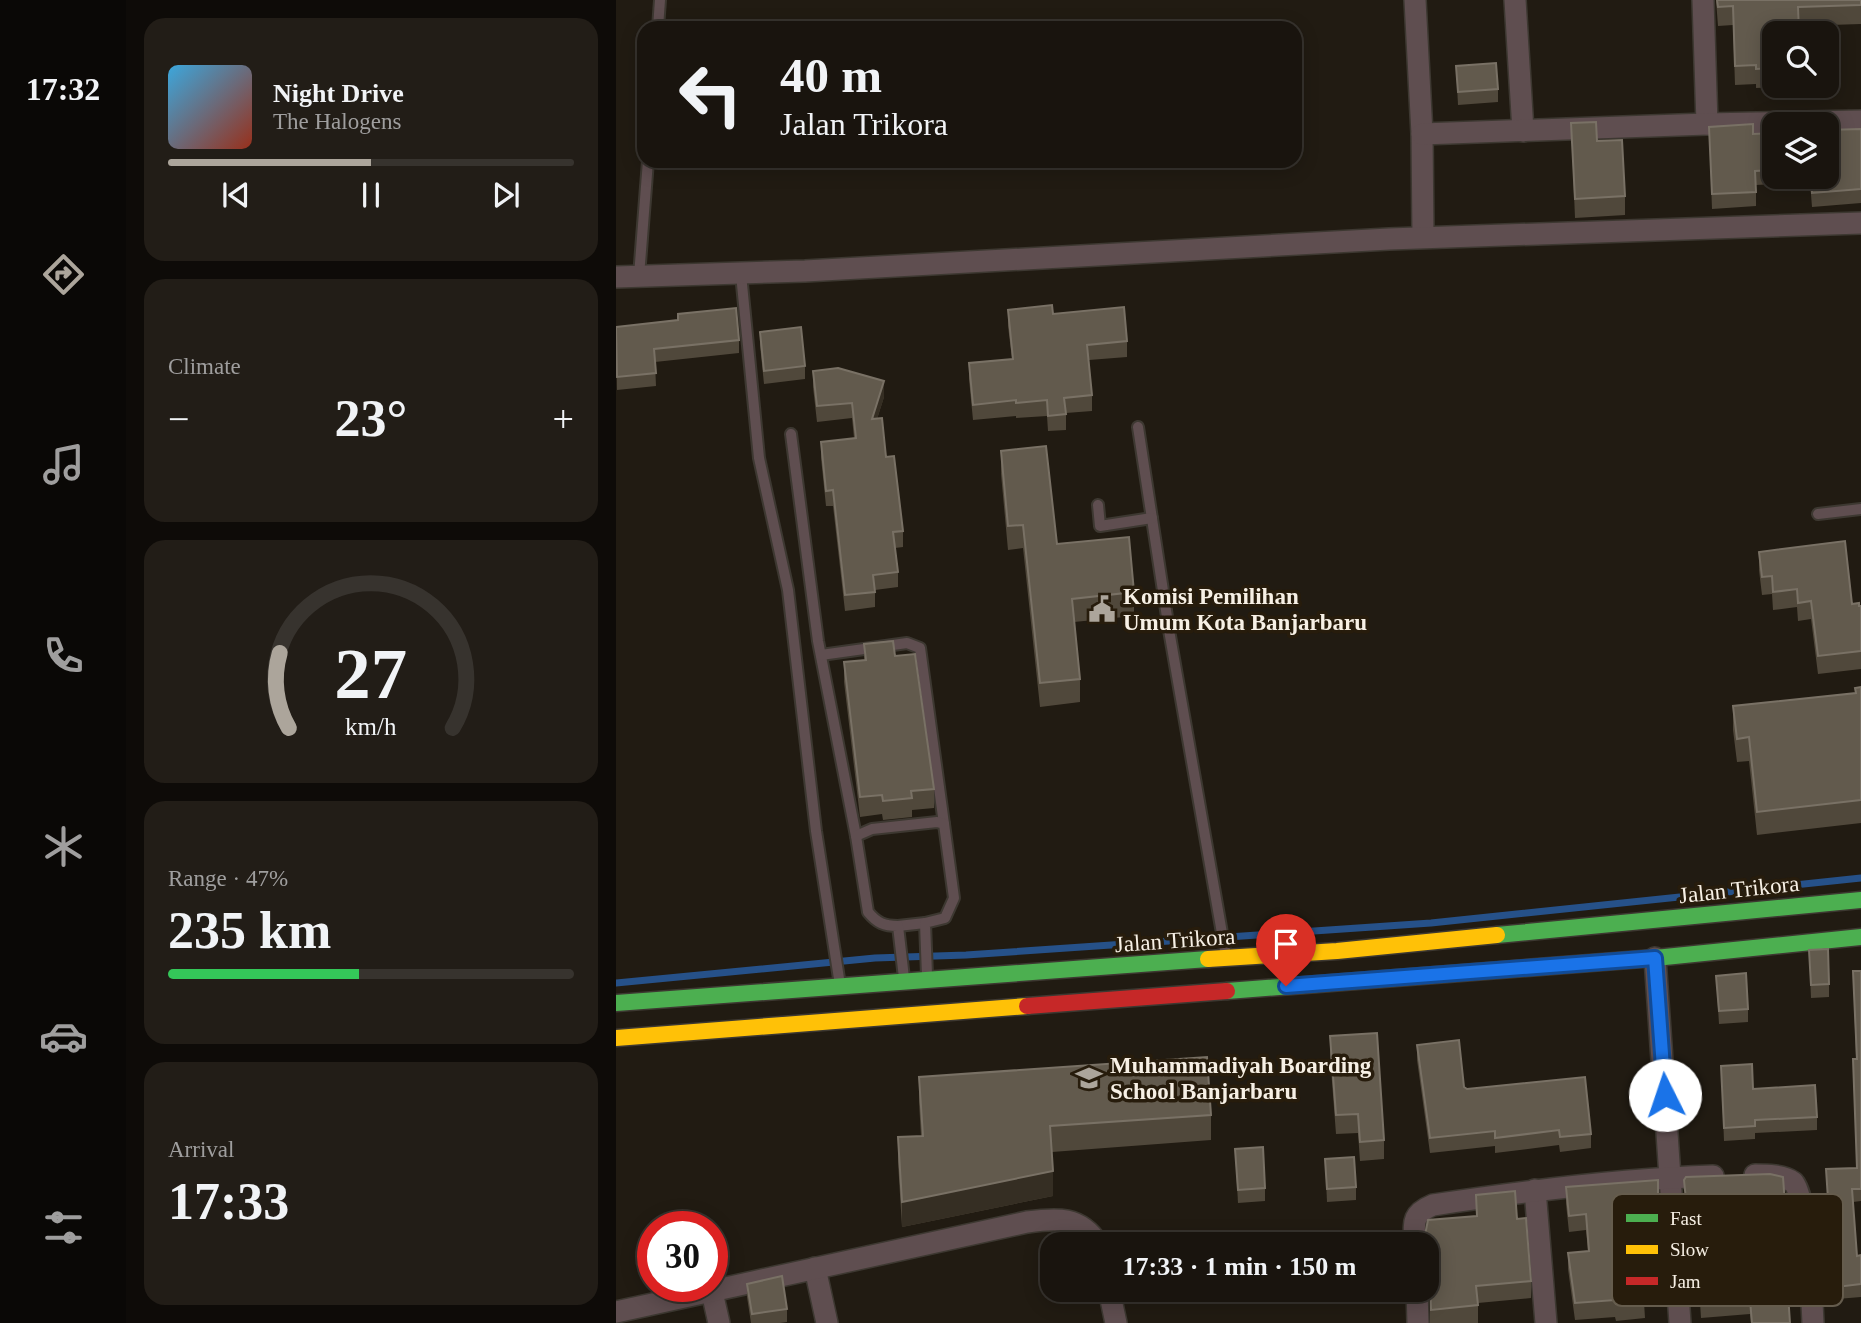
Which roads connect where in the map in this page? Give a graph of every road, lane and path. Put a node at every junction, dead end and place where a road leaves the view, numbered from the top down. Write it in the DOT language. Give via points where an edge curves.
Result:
graph roads {
  1 [pos="660,0"];
  2 [pos="1415,0"];
  3 [pos="1515,0"];
  4 [pos="1703,0"];
  5 [pos="658,21"];
  6 [pos="1861,121"];
  7 [pos="1707,124"];
  8 [pos="1523,131"];
  9 [pos="1422,134"];
  10 [pos="647,168"];
  11 [pos="1861,223"];
  12 [pos="1423,237"];
  13 [pos="741,274"];
  14 [pos="639,276"];
  15 [pos="616,277"];
  16 [pos="1138,427"];
  17 [pos="791,434"];
  18 [pos="1098,505"];
  19 [pos="1861,509"];
  20 [pos="1818,513"];
  21 [pos="1152,519"];
  22 [pos="821,654"];
  23 [pos="944,824"];
  24 [pos="856,836"];
  25 [pos="1861,900"];
  26 [pos="925,923"];
  27 [pos="898,926"];
  28 [pos="1861,937"];
  29 [pos="1226,957"];
  30 [pos="1655,958"];
  31 [pos="928,979"];
  32 [pos="904,981"];
  33 [pos="841,988"];
  34 [pos="616,1003"];
  35 [pos="707,1013"];
  36 [pos="616,1038"];
  37 [pos="1671,1177"];
  38 [pos="1535,1191"];
  39 [pos="1672,1194"];
  40 [pos="1800,1194"];
  41 [pos="1091,1232"];
  42 [pos="1414,1232"];
  43 [pos="815,1268"];
  44 [pos="728,1288"];
  45 [pos="664,1302"];
  46 [pos="714,1302"];
  47 [pos="1112,1302"];
  48 [pos="1417,1302"];
  49 [pos="616,1312"];
  50 [pos="719,1323"];
  51 [pos="827,1323"];
  52 [pos="1116,1323"];
  53 [pos="1418,1323"];
  54 [pos="1546,1323"];
  1 -- 5 [label="lane"];
  2 -- 9 [label="street"];
  3 -- 8 [label="street"];
  4 -- 7 [label="street"];
  6 -- 7 [label="street"];
  7 -- 8 [label="street"];
  8 -- 9 [label="street"];
  9 -- 12 [label="street"];
  10 -- 14 [label="lane"];
  11 -- 12 [label="street"];
  12 -- 13 [label="street"];
  13 -- 14 [label="street"];
  13 -- 33 [label="lane" via="759,458 788,590 816,831"];
  14 -- 15 [label="street"];
  16 -- 21 [label="lane"];
  17 -- 22 [label="lane"];
  18 -- 21 [label="lane" via="1100,526"];
  19 -- 20 [label="lane"];
  21 -- 29 [label="lane"];
  22 -- 23 [label="lane" via="907,643 919,648"];
  22 -- 24 [label="lane"];
  23 -- 24 [label="lane" via="872,829"];
  23 -- 26 [label="lane" via="954,898 945,918"];
  24 -- 27 [label="lane" via="868,912 886,926"];
  25 -- 29 [label="main road, Jalan Trikora" via="1337,951"];
  26 -- 27 [label="lane"];
  26 -- 31 [label="lane"];
  27 -- 32 [label="lane"];
  28 -- 30 [label="main road, Jalan Trikora"];
  29 -- 31 [label="main road, Jalan Trikora"];
  30 -- 35 [label="main road, Jalan Trikora"];
  30 -- 37 [label="street"];
  31 -- 32 [label="main road, Jalan Trikora"];
  32 -- 33 [label="main road, Jalan Trikora"];
  33 -- 35 [label="main road, Jalan Trikora"];
  34 -- 35 [label="main road, Jalan Trikora"];
  35 -- 36 [label="main road, Jalan Trikora"];
  37 -- 38 [label="street"];
  37 -- 39 [label="street"];
  37 -- 40 [label="street" via="1784,1177 1794,1182"];
  38 -- 42 [label="street" via="1433,1205 1416,1216"];
  38 -- 54 [label="street"];
  41 -- 43 [label="street" via="1066,1220 1049,1219"];
  43 -- 44 [label="street"];
  43 -- 51 [label="street"];
  45 -- 49 [label="street"];
  46 -- 50 [label="street"];
  47 -- 52 [label="street"];
  48 -- 53 [label="street"];
}
